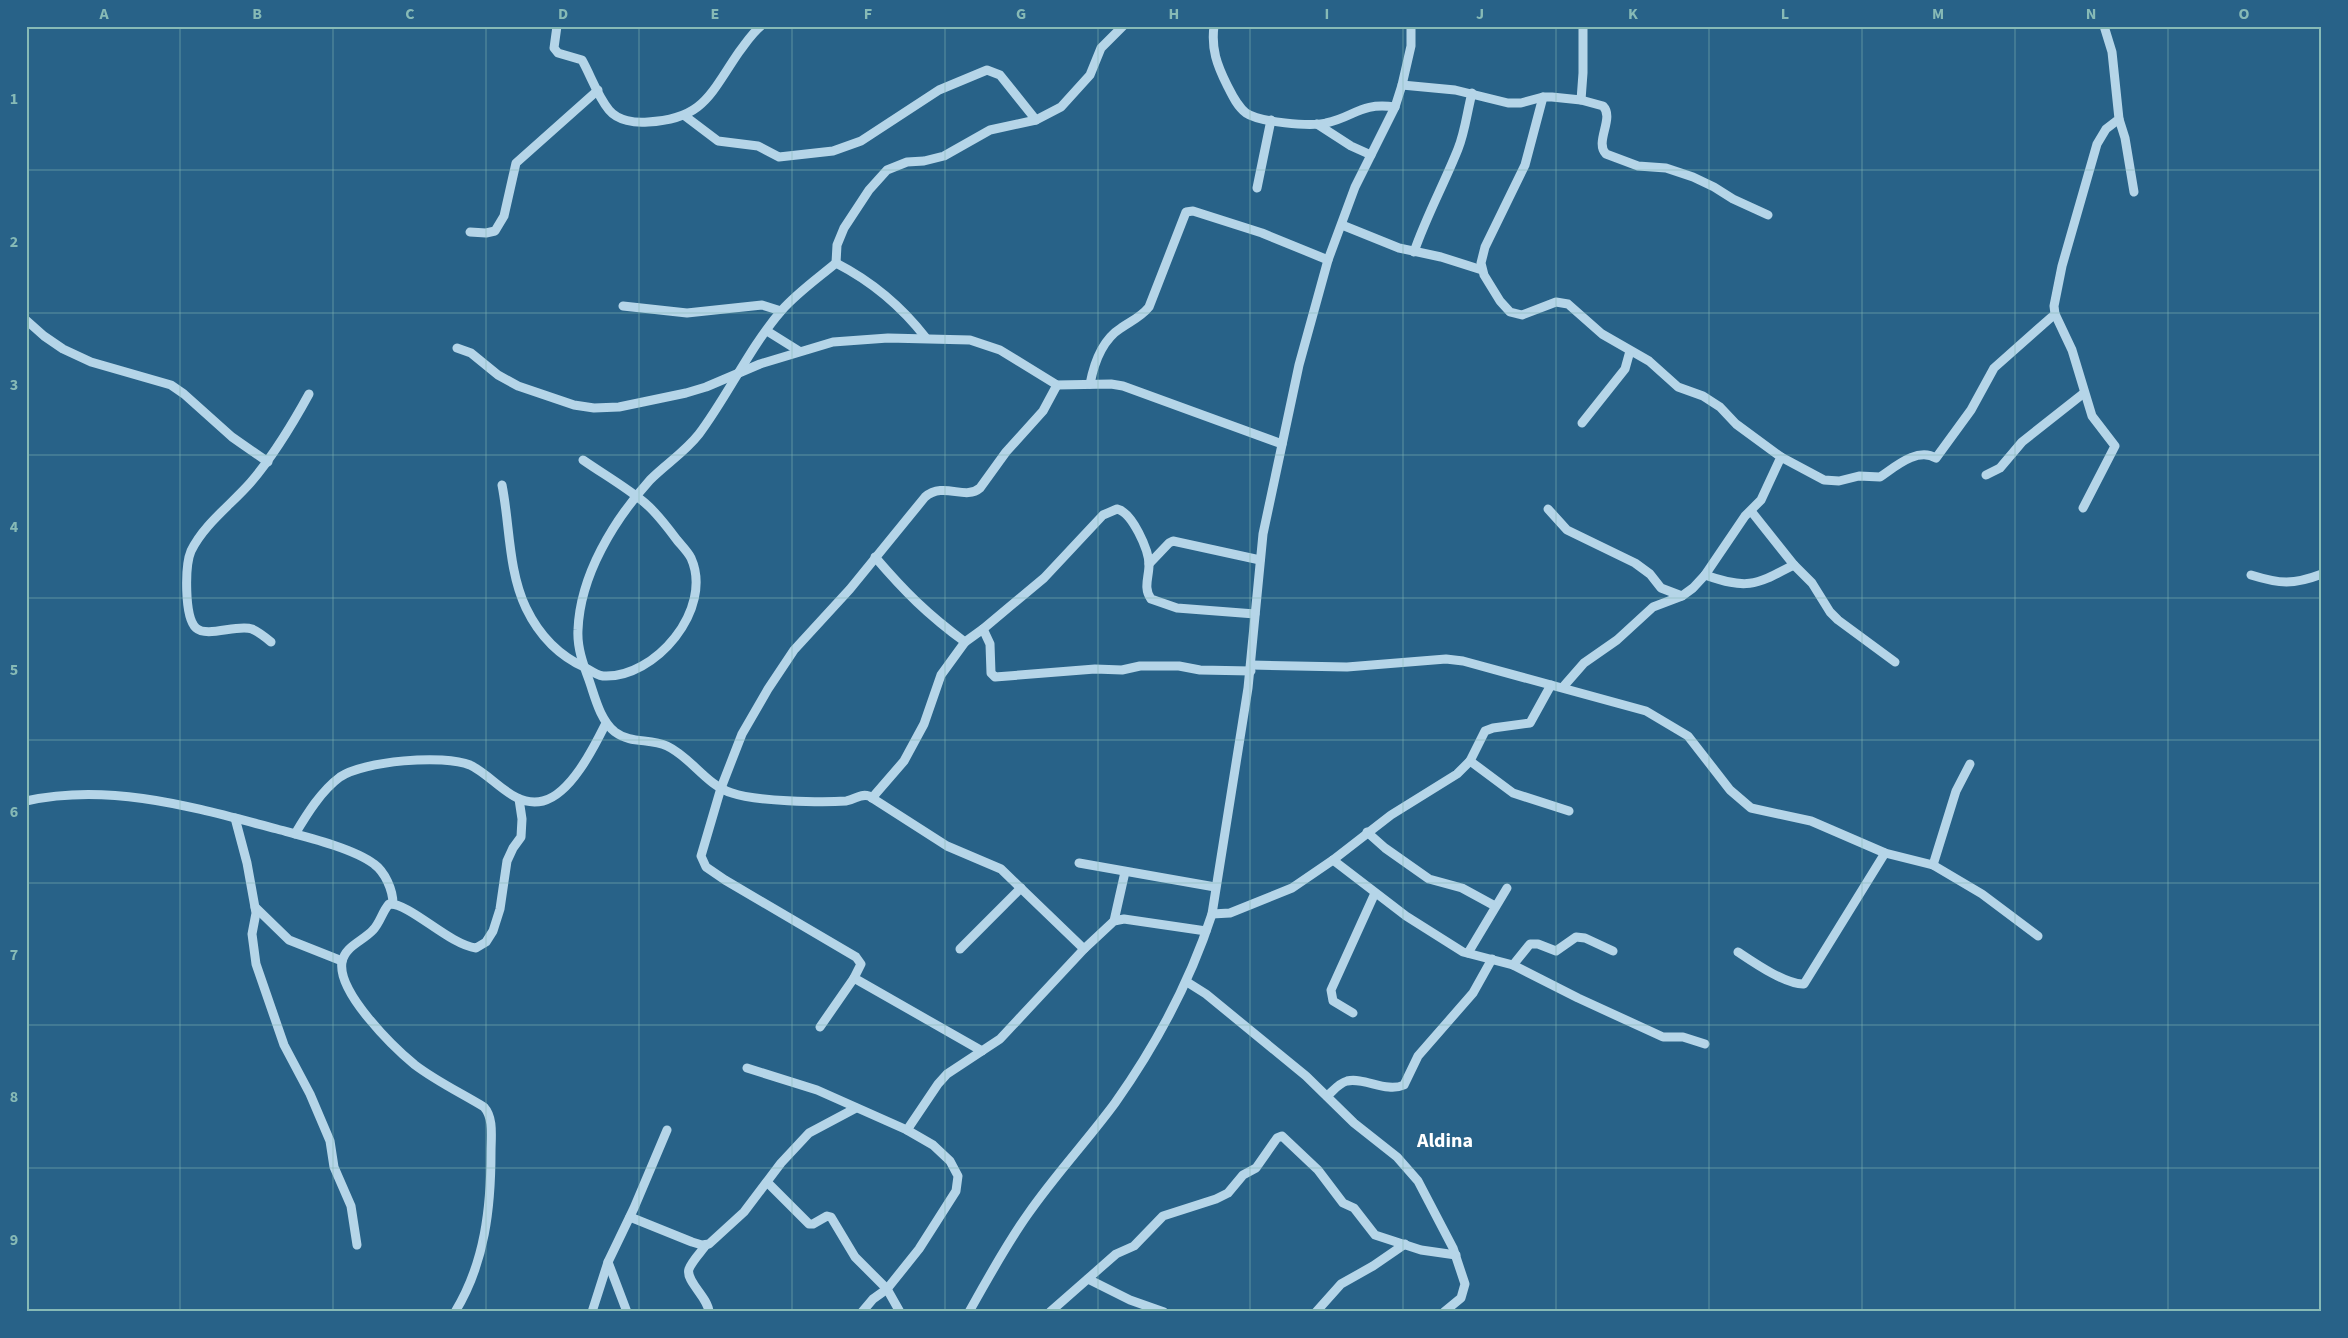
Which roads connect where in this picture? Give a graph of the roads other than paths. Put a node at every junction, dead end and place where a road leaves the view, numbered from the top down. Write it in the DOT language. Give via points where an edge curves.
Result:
graph roads {
  1 [pos="557,26"];
  2 [pos="761,26"];
  3 [pos="1123,26"];
  4 [pos="1214,26"];
  5 [pos="1411,26"];
  6 [pos="1583,26"];
  7 [pos="2104,26"];
  8 [pos="1402,85"];
  9 [pos="598,90"];
  10 [pos="1472,94"];
  11 [pos="1543,97"];
  12 [pos="1580,100"];
  13 [pos="1395,107"];
  14 [pos="685,116"];
  15 [pos="2119,119"];
  16 [pos="1036,120"];
  17 [pos="1271,120"];
  18 [pos="1317,124"];
  19 [pos="1370,155"];
  20 [pos="1257,188"];
  21 [pos="2134,192"];
  22 [pos="1768,215"];
  23 [pos="1342,225"];
  24 [pos="470,232"];
  25 [pos="1414,252"];
  26 [pos="1328,260"];
  27 [pos="836,263"];
  28 [pos="1482,270"];
  29 [pos="622,306"];
  30 [pos="781,311"];
  31 [pos="2055,314"];
  32 [pos="26,320"];
  33 [pos="767,331"];
  34 [pos="926,338"];
  35 [pos="457,348"];
  36 [pos="799,351"];
  37 [pos="1630,351"];
  38 [pos="740,372"];
  39 [pos="1090,384"];
  40 [pos="1057,385"];
  41 [pos="2084,393"];
  42 [pos="310,394"];
  43 [pos="1582,423"];
  44 [pos="1282,444"];
  45 [pos="1781,457"];
  46 [pos="582,460"];
  47 [pos="268,462"];
  48 [pos="1986,475"];
  49 [pos="502,485"];
  50 [pos="636,497"];
  51 [pos="2083,508"];
  52 [pos="1548,509"];
  53 [pos="1750,512"];
  54 [pos="875,557"];
  55 [pos="1260,560"];
  56 [pos="1150,564"];
  57 [pos="1794,565"];
  58 [pos="2322,574"];
  59 [pos="1704,575"];
  60 [pos="2251,575"];
  61 [pos="1661,588"];
  62 [pos="1682,596"];
  63 [pos="1656,606"];
  64 [pos="1255,614"];
  65 [pos="983,629"];
  66 [pos="271,642"];
  67 [pos="965,642"];
  68 [pos="1894,662"];
  69 [pos="585,668"];
  70 [pos="1251,668"];
  71 [pos="1551,685"];
  72 [pos="1563,687"];
  73 [pos="606,723"];
  74 [pos="1470,761"];
  75 [pos="1970,764"];
  76 [pos="721,788"];
  77 [pos="872,798"];
  78 [pos="519,799"];
  79 [pos="26,801"];
  80 [pos="1569,811"];
  81 [pos="234,818"];
  82 [pos="1367,832"];
  83 [pos="296,834"];
  84 [pos="1885,853"];
  85 [pos="1333,860"];
  86 [pos="1079,863"];
  87 [pos="1933,865"];
  88 [pos="1125,872"];
  89 [pos="1215,887"];
  90 [pos="1020,888"];
  91 [pos="1507,888"];
  92 [pos="1375,893"];
  93 [pos="393,904"];
  94 [pos="1495,906"];
  95 [pos="255,907"];
  96 [pos="1212,914"];
  97 [pos="1114,921"];
  98 [pos="1206,931"];
  99 [pos="2038,936"];
  100 [pos="960,949"];
  101 [pos="1084,949"];
  102 [pos="1613,951"];
  103 [pos="1738,952"];
  104 [pos="1468,954"];
  105 [pos="1492,958"];
  106 [pos="342,961"];
  107 [pos="1513,965"];
  108 [pos="854,978"];
  109 [pos="1187,982"];
  110 [pos="1353,1013"];
  111 [pos="820,1027"];
  112 [pos="1705,1044"];
  113 [pos="982,1051"];
  114 [pos="747,1068"];
  115 [pos="1328,1096"];
  116 [pos="856,1108"];
  117 [pos="666,1130"];
  118 [pos="906,1130"];
  119 [pos="767,1182"];
  120 [pos="630,1217"];
  121 [pos="1405,1244"];
  122 [pos="357,1245"];
  123 [pos="706,1245"];
  124 [pos="1456,1256"];
  125 [pos="608,1262"];
  126 [pos="1088,1279"];
  127 [pos="887,1289"];
  128 [pos="455,1312"];
  129 [pos="592,1312"];
  130 [pos="627,1312"];
  131 [pos="709,1312"];
  132 [pos="862,1312"];
  133 [pos="900,1312"];
  134 [pos="970,1312"];
  135 [pos="1050,1312"];
  136 [pos="1164,1312"];
  137 [pos="1316,1312"];
  138 [pos="1444,1312"];
  1 -- 9 [label="street" via="556,51 582,60"];
  2 -- 14 [label="street" via="706,100"];
  3 -- 16 [label="street" via="1101,48 1090,75 1062,107"];
  4 -- 17 [label="street" via="1215,60 1236,102 1250,115"];
  5 -- 8 [label="street" via="1411,46"];
  6 -- 12 [label="street"];
  7 -- 15 [label="street" via="2112,52"];
  8 -- 10 [label="street"];
  8 -- 13 [label="street"];
  9 -- 14 [label="street" via="610,112 625,120 660,122"];
  9 -- 24 [label="street" via="516,163 504,216 495,231 486,234"];
  10 -- 11 [label="street" via="1515,103"];
  10 -- 25 [label="street" via="1458,148"];
  11 -- 12 [label="street"];
  11 -- 28 [label="street" via="1525,165 1485,247"];
  12 -- 22 [label="street" via="1606,109 1602,148 1606,154 1638,166 1666,168 1693,177"];
  13 -- 18 [label="street" via="1369,106 1332,122"];
  13 -- 19 [label="street"];
  14 -- 16 [label="street" via="718,141 758,146 779,157 833,151 861,141 939,90 987,70 1000,75"];
  15 -- 21 [label="street"];
  15 -- 31 [label="street" via="2106,129 2097,144 2060,274"];
  16 -- 27 [label="street" via="990,130 944,156 907,162 887,170 869,190 844,228 837,245"];
  17 -- 18 [label="street"];
  17 -- 20 [label="street"];
  18 -- 19 [label="street"];
  19 -- 23 [label="street"];
  23 -- 25 [label="street"];
  23 -- 26 [label="street"];
  25 -- 28 [label="street"];
  26 -- 39 [label="street" via="1262,233 1193,211 1186,212 1149,307 1109,338 1095,363"];
  26 -- 44 [label="street" via="1305,340"];
  27 -- 30 [label="street"];
  27 -- 34 [label="street" via="867,281 892,301"];
  28 -- 37 [label="street" via="1500,301 1514,315 1564,302 1602,334"];
  29 -- 30 [label="street" via="687,313 762,305"];
  30 -- 33 [label="street"];
  31 -- 41 [label="street" via="2072,350"];
  31 -- 45 [label="street" via="1994,368 1971,410 1936,458 1918,456 1894,466 1880,477 1858,476 1839,481 1818,478"];
  32 -- 47 [label="street" via="56,345 91,362 171,386 232,437"];
  33 -- 36 [label="street"];
  33 -- 38 [label="street"];
  34 -- 36 [label="street" via="833,342"];
  34 -- 40 [label="street" via="976,342 1000,350"];
  35 -- 38 [label="street" via="471,353 518,386 574,405 594,408 619,407 686,393"];
  36 -- 38 [label="street"];
  37 -- 43 [label="street" via="1625,369"];
  37 -- 45 [label="street" via="1649,361 1682,389 1703,396 1720,407 1736,424"];
  38 -- 50 [label="street" via="698,434"];
  39 -- 40 [label="street"];
  39 -- 44 [label="street" via="1123,386"];
  40 -- 54 [label="street" via="1044,411 1006,452 980,488 974,492 939,490 930,493"];
  41 -- 48 [label="street" via="2022,442 2000,468"];
  41 -- 51 [label="street" via="2092,416 2115,446"];
  42 -- 47 [label="street"];
  44 -- 55 [label="street"];
  45 -- 53 [label="street" via="1761,500"];
  46 -- 50 [label="street"];
  47 -- 66 [label="street" via="203,532 194,546 188,562 187,591 191,621 196,628 201,631 237,627 251,629"];
  49 -- 69 [label="street" via="518,590 544,637 569,661"];
  50 -- 69 [label="street" via="612,532 586,587 578,631 579,651"];
  50 -- 69 [label="street" via="691,556 697,575 693,608 675,637 646,663 627,674 601,676"];
  52 -- 61 [label="street" via="1566,530 1635,563"];
  53 -- 57 [label="street"];
  53 -- 59 [label="street"];
  54 -- 67 [label="street" via="907,595"];
  54 -- 76 [label="street" via="789,658 742,734"];
  55 -- 56 [label="street" via="1173,541"];
  55 -- 64 [label="street"];
  56 -- 64 [label="street" via="1146,575 1147,592 1154,602 1177,608"];
  56 -- 65 [label="street" via="1130,517 1122,510 1111,511 1093,524 1044,578"];
  57 -- 59 [label="street" via="1760,583 1749,585"];
  57 -- 68 [label="street" via="1838,620"];
  58 -- 60 [label="street" via="2306,580 2276,583"];
  59 -- 62 [label="street"];
  61 -- 62 [label="street"];
  61 -- 63 [label="street"];
  62 -- 63 [label="street"];
  63 -- 72 [label="street" via="1584,663"];
  64 -- 70 [label="street"];
  65 -- 67 [label="street"];
  65 -- 70 [label="street" via="990,644 991,672 995,677 1122,670 1140,666 1179,666 1200,670"];
  67 -- 77 [label="street" via="941,675 924,724 904,761"];
  69 -- 73 [label="street"];
  70 -- 71 [label="street" via="1347,667 1446,659"];
  70 -- 89 [label="street"];
  71 -- 72 [label="street"];
  71 -- 74 [label="street" via="1530,723 1485,731"];
  72 -- 84 [label="street" via="1640,708 1677,728 1688,736 1736,797 1751,808 1811,820"];
  73 -- 76 [label="street" via="629,740 666,745"];
  73 -- 78 [label="street" via="593,750 566,786 544,800"];
  74 -- 80 [label="street" via="1513,793"];
  74 -- 82 [label="street" via="1457,774"];
  75 -- 87 [label="street" via="1956,791"];
  76 -- 77 [label="street" via="759,798 843,801 865,795"];
  76 -- 108 [label="street" via="701,856 704,864 860,961"];
  77 -- 90 [label="street" via="947,846 1002,870"];
  78 -- 83 [label="street" via="489,776 469,765 447,759 373,766 341,776 330,785"];
  78 -- 93 [label="street" via="523,832 507,861 497,920 486,942 476,948 464,945"];
  79 -- 81 [label="street" via="64,795 130,796 173,802"];
  81 -- 83 [label="street"];
  81 -- 95 [label="street" via="243,844"];
  82 -- 85 [label="street"];
  82 -- 94 [label="street" via="1429,879 1462,888"];
  83 -- 93 [label="street" via="373,863 389,886"];
  84 -- 87 [label="street"];
  84 -- 103 [label="street" via="1804,984 1783,978"];
  85 -- 92 [label="street"];
  85 -- 96 [label="street" via="1282,893 1230,913"];
  86 -- 88 [label="street"];
  87 -- 99 [label="street" via="1982,894"];
  88 -- 89 [label="street"];
  88 -- 97 [label="street"];
  89 -- 96 [label="street"];
  90 -- 100 [label="street"];
  90 -- 101 [label="street"];
  91 -- 94 [label="street"];
  92 -- 104 [label="street" via="1431,933"];
  92 -- 110 [label="street" via="1331,990 1333,1001"];
  93 -- 106 [label="street" via="386,906 374,929 349,948"];
  94 -- 104 [label="street"];
  95 -- 106 [label="street" via="289,940"];
  95 -- 122 [label="street" via="252,934 256,964 284,1045 330,1141 334,1167 351,1206"];
  96 -- 98 [label="street"];
  97 -- 98 [label="street"];
  97 -- 101 [label="street"];
  98 -- 109 [label="street"];
  101 -- 113 [label="street" via="1015,1026"];
  102 -- 107 [label="street" via="1586,938 1576,937 1556,951 1530,944"];
  104 -- 105 [label="street"];
  105 -- 107 [label="street"];
  105 -- 115 [label="street" via="1473,993 1418,1056 1404,1085 1394,1087 1350,1081"];
  106 -- 128 [label="street" via="341,971 346,987 362,1012 415,1064 484,1107 490,1117 490,1205 477,1265"];
  107 -- 112 [label="street" via="1663,1037 1683,1037"];
  108 -- 111 [label="street"];
  108 -- 113 [label="street"];
  109 -- 115 [label="street" via="1206,994"];
  109 -- 134 [label="street" via="1131,1079 1029,1212 990,1273"];
  113 -- 118 [label="street" via="942,1079"];
  114 -- 116 [label="street" via="817,1090"];
  115 -- 124 [label="street" via="1354,1123 1397,1157 1414,1178"];
  116 -- 118 [label="street"];
  116 -- 119 [label="street" via="815,1128"];
  117 -- 120 [label="street"];
  118 -- 127 [label="street" via="943,1153 956,1171 958,1181 956,1191 919,1250"];
  119 -- 123 [label="street" via="744,1212"];
  119 -- 127 [label="street" via="809,1224 831,1217 855,1257"];
  120 -- 123 [label="street"];
  120 -- 125 [label="street"];
  121 -- 124 [label="street"];
  121 -- 126 [label="street" via="1373,1233 1354,1208 1343,1202 1318,1170 1282,1136 1277,1138 1256,1168 1243,1175 1225,1195 1163,1216 1134,1246 1116,1254"];
  121 -- 137 [label="street" via="1341,1284"];
  123 -- 131 [label="street" via="689,1272 707,1302"];
  124 -- 138 [label="street" via="1465,1289 1461,1298"];
  125 -- 129 [label="street"];
  125 -- 130 [label="street"];
  126 -- 135 [label="street"];
  126 -- 136 [label="street" via="1130,1300"];
  127 -- 132 [label="street"];
  127 -- 133 [label="street"];
}
